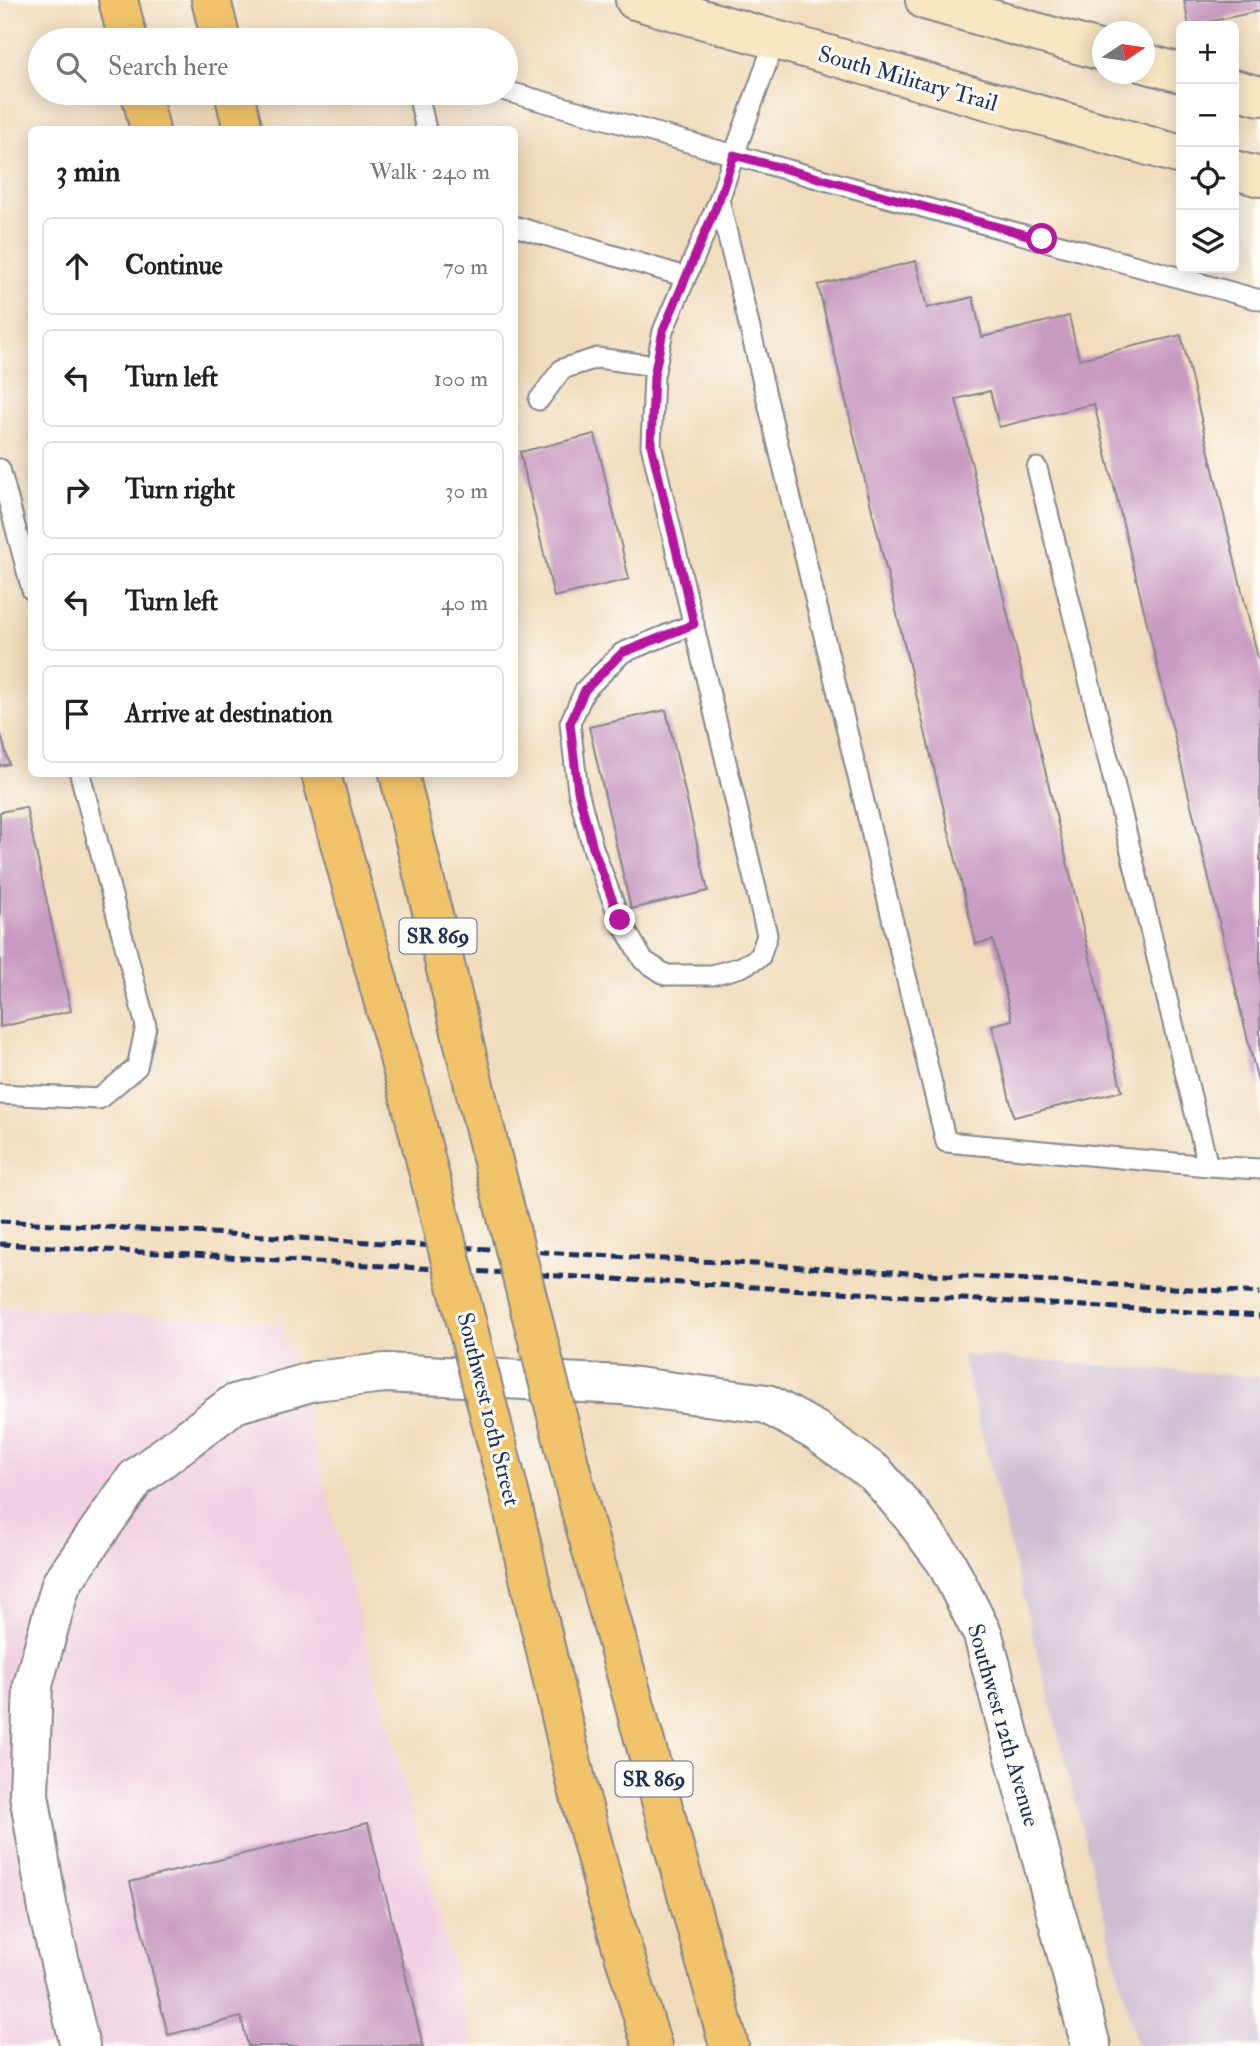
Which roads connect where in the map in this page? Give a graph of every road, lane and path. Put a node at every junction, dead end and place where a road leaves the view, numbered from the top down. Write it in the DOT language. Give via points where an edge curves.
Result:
graph roads {
  1 [pos="118,0"];
  2 [pos="211,0"];
  3 [pos="635,0"];
  4 [pos="925,0"];
  5 [pos="125,28"];
  6 [pos="218,28"];
  7 [pos="775,40"];
  8 [pos="1092,48"];
  9 [pos="1155,66"];
  10 [pos="1176,73"];
  11 [pos="1239,90"];
  12 [pos="518,94"];
  13 [pos="1260,96"];
  14 [pos="144,105"];
  15 [pos="237,105"];
  16 [pos="421,105"];
  17 [pos="149,126"];
  18 [pos="242,126"];
  19 [pos="425,126"];
  20 [pos="1176,154"];
  21 [pos="734,155"];
  22 [pos="1239,171"];
  23 [pos="1260,177"];
  24 [pos="719,200"];
  25 [pos="518,227"];
  26 [pos="686,277"];
  27 [pos="1260,300"];
  28 [pos="656,366"];
  29 [pos="539,400"];
  30 [pos="1037,468"];
  31 [pos="0,469"];
  32 [pos="28,575"];
  33 [pos="694,624"];
  34 [pos="81,777"];
  35 [pos="322,777"];
  36 [pos="400,777"];
  37 [pos="0,1094"];
  38 [pos="1208,1166"];
  39 [pos="1260,1169"];
  40 [pos="80,2046"];
  41 [pos="652,2046"];
  42 [pos="729,2046"];
  43 [pos="1091,2046"];
  1 -- 5 [label="main road"];
  2 -- 6 [label="main road"];
  3 -- 7 [label="street, South Military Trail"];
  4 -- 8 [label="street"];
  7 -- 20 [label="street, South Military Trail"];
  7 -- 21 [label="lane"];
  9 -- 10 [label="street"];
  11 -- 13 [label="street"];
  12 -- 21 [label="lane"];
  14 -- 17 [label="main road"];
  15 -- 18 [label="main road"];
  16 -- 19 [label="lane"];
  21 -- 24 [label="lane"];
  21 -- 27 [label="lane"];
  22 -- 23 [label="street"];
  24 -- 26 [label="lane"];
  24 -- 38 [label="lane" via="946,1142"];
  25 -- 26 [label="lane"];
  26 -- 28 [label="lane" via="663,331"];
  28 -- 29 [label="lane" via="597,358 562,369"];
  28 -- 33 [label="lane" via="651,445"];
  30 -- 38 [label="lane"];
  31 -- 32 [label="lane"];
  33 -- 33 [label="lane" via="767,936 760,957 741,967 712,975 666,975 643,960 620,920 578,791 570,723 585,690 622,653"];
  34 -- 37 [label="lane" via="146,1026 137,1067 99,1099"];
  35 -- 41 [label="main road, Southwest 10th Street / SR 869, bridge" via="409,1094 577,1784"];
  36 -- 42 [label="main road, SR 869, bridge" via="581,1511"];
  38 -- 39 [label="lane"];
  40 -- 43 [label="street, Southwest 12th Avenue" via="49,1916 29,1794 33,1685 61,1584 136,1478 234,1404 314,1381 384,1373 622,1385 767,1404 816,1431 876,1474 946,1562 983,1635"];
}
